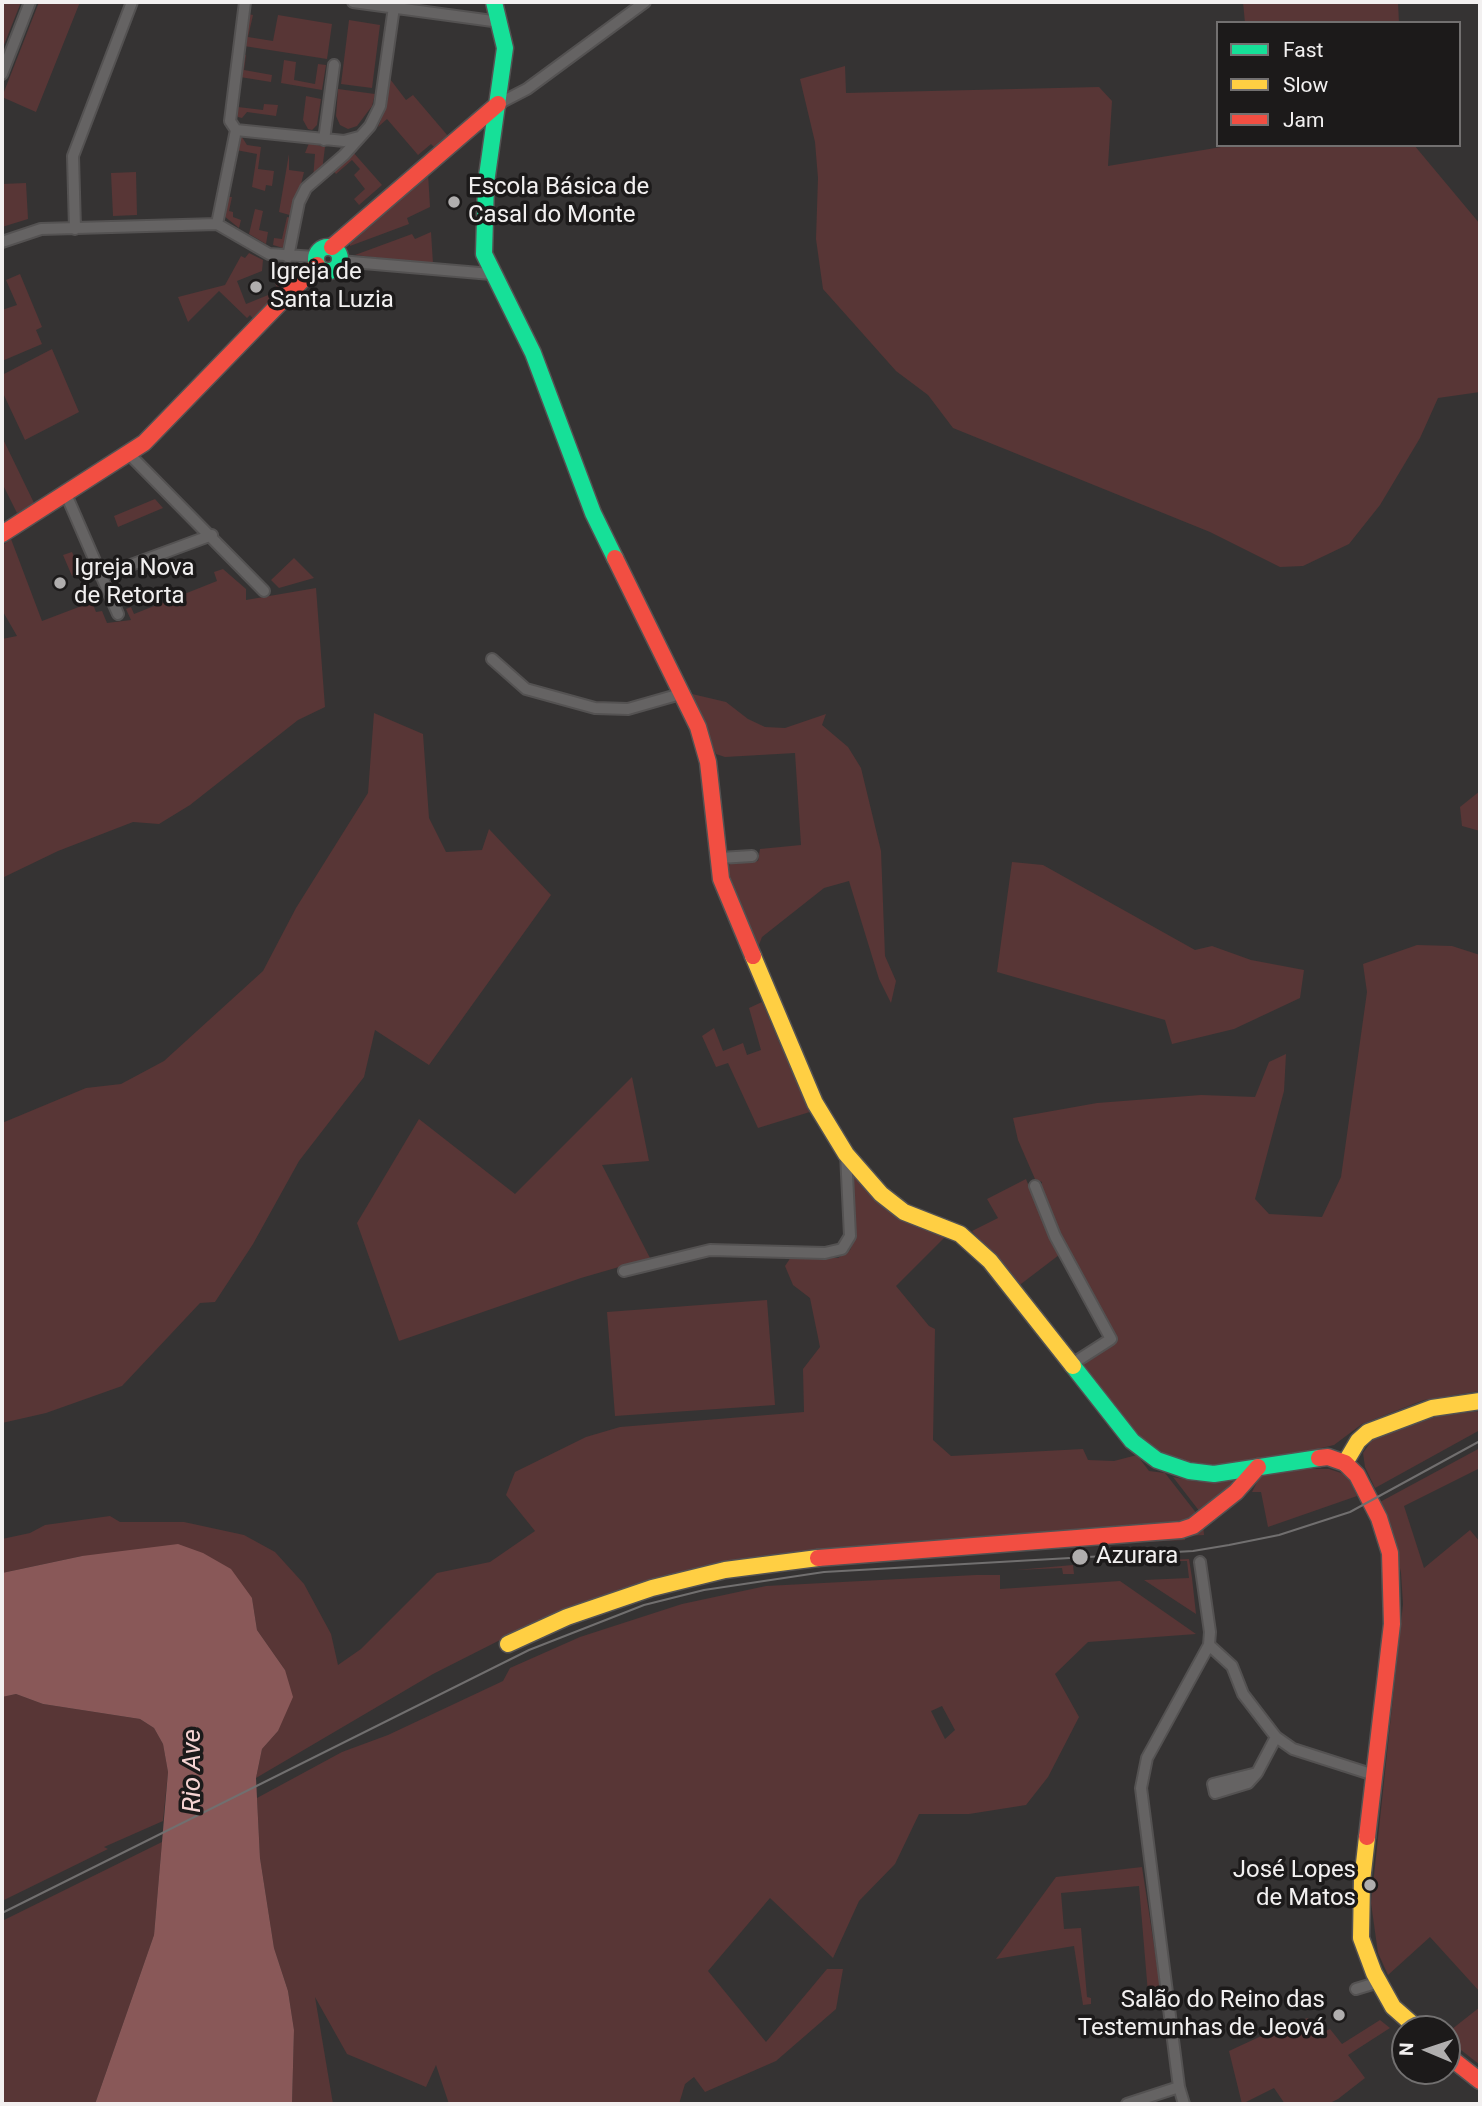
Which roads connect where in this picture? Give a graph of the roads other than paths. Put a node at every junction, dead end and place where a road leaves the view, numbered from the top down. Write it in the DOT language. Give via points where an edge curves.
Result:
graph roads {
  1 [pos="30,2"];
  2 [pos="132,2"];
  3 [pos="245,2"];
  4 [pos="353,2"];
  5 [pos="359,2"];
  6 [pos="494,2"];
  7 [pos="645,2"];
  8 [pos="394,7"];
  9 [pos="500,22"];
  10 [pos="334,65"];
  11 [pos="2,74"];
  12 [pos="498,104"];
  13 [pos="236,130"];
  14 [pos="359,137"];
  15 [pos="324,140"];
  16 [pos="216,224"];
  17 [pos="75,229"];
  18 [pos="2,242"];
  19 [pos="336,254"];
  20 [pos="288,257"];
  21 [pos="316,261"];
  22 [pos="491,274"];
  23 [pos="129,454"];
  24 [pos="65,492"];
  25 [pos="2,534"];
  26 [pos="212,534"];
  27 [pos="102,576"];
  28 [pos="264,591"];
  29 [pos="118,614"];
  30 [pos="492,659"];
  31 [pos="684,693"];
  32 [pos="752,856"];
  33 [pos="720,858"];
  34 [pos="846,1154"];
  35 [pos="1035,1186"];
  36 [pos="624,1271"];
  37 [pos="1072,1364"];
  38 [pos="1480,1401"];
  39 [pos="1345,1463"];
  40 [pos="1258,1468"];
  41 [pos="1200,1562"];
  42 [pos="508,1644"];
  43 [pos="1209,1645"];
  44 [pos="1276,1737"];
  45 [pos="1257,1773"];
  46 [pos="1374,1775"];
  47 [pos="1379,1982"];
  48 [pos="1356,1989"];
  49 [pos="1402,2015"];
  50 [pos="1461,2066"];
  51 [pos="1480,2081"];
  52 [pos="1179,2087"];
  53 [pos="1127,2104"];
  54 [pos="1184,2104"];
  1 -- 11 [label="street"];
  2 -- 17 [label="street" via="73,156"];
  3 -- 13 [label="street" via="230,121"];
  4 -- 5 [label="street"];
  5 -- 8 [label="street"];
  6 -- 9 [label="street"];
  7 -- 12 [label="street" via="527,89"];
  8 -- 9 [label="street"];
  8 -- 14 [label="street" via="380,106"];
  9 -- 12 [label="street" via="505,48"];
  10 -- 15 [label="street"];
  12 -- 19 [label="street"];
  12 -- 22 [label="street" via="483,234"];
  13 -- 15 [label="street"];
  13 -- 16 [label="street"];
  14 -- 15 [label="street"];
  14 -- 20 [label="street" via="306,188"];
  16 -- 17 [label="street"];
  16 -- 20 [label="street" via="259,249"];
  17 -- 18 [label="street" via="41,229"];
  19 -- 21 [label="street" via="320,250"];
  19 -- 21 [label="street" via="337,268 330,271"];
  19 -- 22 [label="street"];
  20 -- 21 [label="street"];
  21 -- 23 [label="street" via="157,431"];
  22 -- 31 [label="street" via="533,353 593,513"];
  23 -- 24 [label="street"];
  23 -- 26 [label="street"];
  24 -- 25 [label="street"];
  24 -- 27 [label="street"];
  26 -- 27 [label="street"];
  26 -- 28 [label="street"];
  27 -- 29 [label="street"];
  30 -- 31 [label="street" via="526,689 595,708 628,709"];
  31 -- 33 [label="street" via="708,762"];
  32 -- 33 [label="street"];
  33 -- 34 [label="street" via="721,879 815,1102"];
  34 -- 36 [label="street" via="849,1236 842,1250 710,1250"];
  34 -- 37 [label="street" via="881,1194 904,1212 960,1234 990,1261"];
  35 -- 37 [label="street" via="1055,1236 1111,1339"];
  37 -- 40 [label="street" via="1132,1441 1157,1460 1214,1474"];
  38 -- 39 [label="street" via="1432,1408 1368,1432"];
  39 -- 40 [label="street" via="1328,1457"];
  39 -- 46 [label="street" via="1357,1475 1378,1518 1391,1566 1392,1624"];
  40 -- 42 [label="street" via="1236,1492 1193,1526 1181,1530 788,1560 725,1570 652,1588"];
  41 -- 43 [label="street"];
  43 -- 44 [label="street" via="1232,1666 1243,1694"];
  43 -- 52 [label="street" via="1147,1758 1141,1788"];
  44 -- 45 [label="street"];
  44 -- 46 [label="street" via="1293,1749"];
  46 -- 47 [label="street" via="1360,1907 1361,1938"];
  47 -- 48 [label="street"];
  47 -- 49 [label="street"];
  50 -- 51 [label="street"];
  52 -- 53 [label="street"];
  52 -- 54 [label="street"];
}
